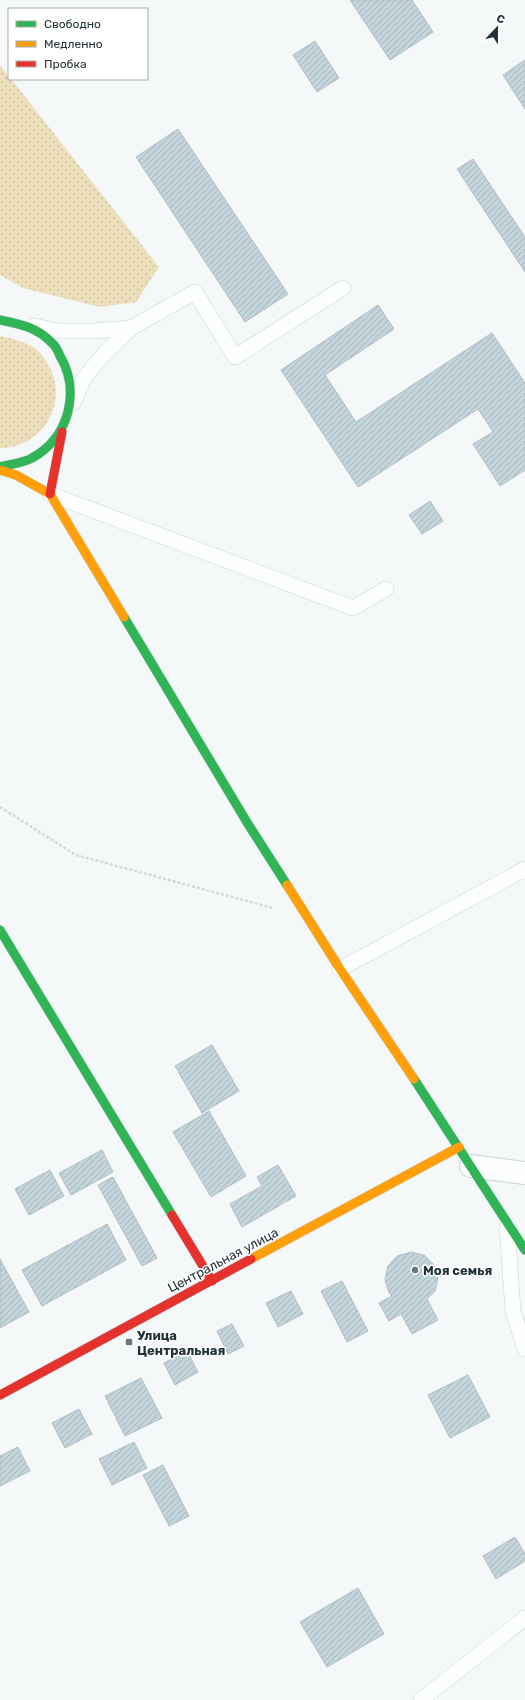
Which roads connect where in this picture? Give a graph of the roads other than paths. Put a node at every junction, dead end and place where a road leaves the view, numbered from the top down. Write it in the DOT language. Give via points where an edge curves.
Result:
graph roads {
  1 [pos="343,288"];
  2 [pos="3,317"];
  3 [pos="18,323"];
  4 [pos="131,328"];
  5 [pos="71,408"];
  6 [pos="63,429"];
  7 [pos="0,469"];
  8 [pos="50,494"];
  9 [pos="386,589"];
  10 [pos="525,869"];
  11 [pos="0,930"];
  12 [pos="340,970"];
  13 [pos="459,1147"];
  14 [pos="471,1166"];
  15 [pos="525,1173"];
  16 [pos="507,1223"];
  17 [pos="525,1250"];
  18 [pos="212,1281"];
  19 [pos="525,1349"];
  20 [pos="0,1395"];
  21 [pos="525,1618"];
  22 [pos="421,1700"];
  1 -- 4 [label="lane" via="235,357 195,292"];
  2 -- 3 [label="street"];
  3 -- 4 [label="lane" via="58,331"];
  3 -- 5 [label="street" via="42,335 61,355 70,375"];
  4 -- 5 [label="lane" via="84,378"];
  5 -- 6 [label="street"];
  6 -- 7 [label="street" via="57,439 41,454 21,464"];
  6 -- 8 [label="street"];
  7 -- 8 [label="street"];
  8 -- 9 [label="lane" via="353,608"];
  8 -- 12 [label="street" via="244,818"];
  10 -- 12 [label="lane"];
  11 -- 18 [label="street"];
  12 -- 13 [label="street"];
  13 -- 14 [label="street"];
  13 -- 18 [label="street, Центральная улица"];
  14 -- 15 [label="street"];
  14 -- 16 [label="street"];
  16 -- 17 [label="street"];
  16 -- 19 [label="lane" via="513,1311"];
  18 -- 20 [label="street, Центральная улица"];
  21 -- 22 [label="lane"];
}
